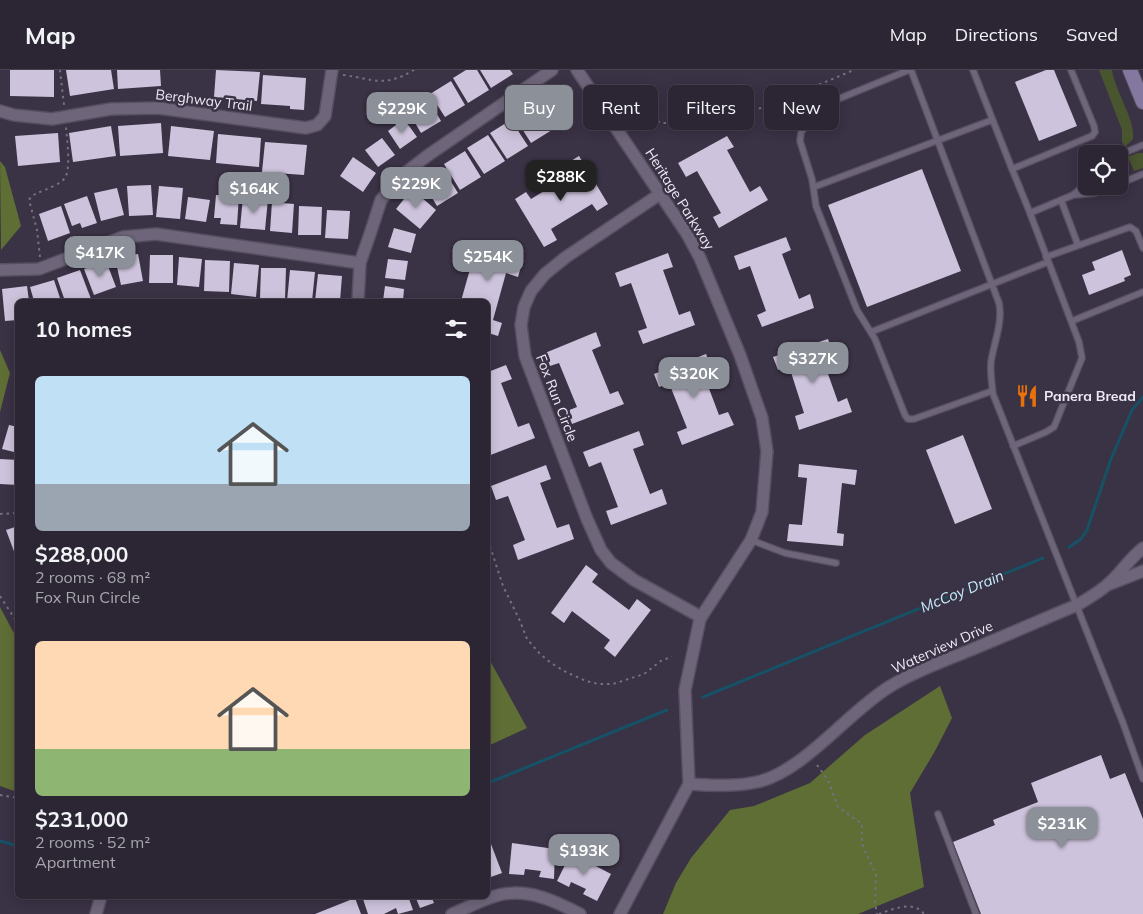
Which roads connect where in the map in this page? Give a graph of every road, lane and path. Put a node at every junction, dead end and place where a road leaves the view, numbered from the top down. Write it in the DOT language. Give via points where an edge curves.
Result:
graph roads {
  1 [pos="60,70"];
  2 [pos="414,70"];
  3 [pos="552,70"];
  4 [pos="576,70"];
  5 [pos="854,70"];
  6 [pos="910,70"];
  7 [pos="973,70"];
  8 [pos="1071,70"];
  9 [pos="1130,70"];
  10 [pos="331,72"];
  11 [pos="586,85"];
  12 [pos="1143,102"];
  13 [pos="0,111"];
  14 [pos="65,116"];
  15 [pos="992,120"];
  16 [pos="658,121"];
  17 [pos="617,130"];
  18 [pos="938,141"];
  19 [pos="1143,145"];
  20 [pos="1128,151"];
  21 [pos="1012,169"];
  22 [pos="1143,174"];
  23 [pos="1128,180"];
  24 [pos="814,187"];
  25 [pos="1078,190"];
  26 [pos="660,194"];
  27 [pos="1078,194"];
  28 [pos="1072,195"];
  29 [pos="1061,200"];
  30 [pos="1030,213"];
  31 [pos="1078,245"];
  32 [pos="1143,248"];
  33 [pos="1047,260"];
  34 [pos="360,263"];
  35 [pos="44,267"];
  36 [pos="0,270"];
  37 [pos="992,283"];
  38 [pos="1143,292"];
  39 [pos="358,299"];
  40 [pos="1072,321"];
  41 [pos="871,332"];
  42 [pos="992,391"];
  43 [pos="1014,446"];
  44 [pos="15,513"];
  45 [pos="0,514"];
  46 [pos="752,540"];
  47 [pos="490,546"];
  48 [pos="1143,548"];
  49 [pos="836,563"];
  50 [pos="1143,571"];
  51 [pos="1108,584"];
  52 [pos="0,596"];
  53 [pos="1077,605"];
  54 [pos="701,617"];
  55 [pos="15,619"];
  56 [pos="672,657"];
  57 [pos="817,765"];
  58 [pos="1143,779"];
  59 [pos="689,784"];
  60 [pos="0,795"];
  61 [pos="15,798"];
  62 [pos="938,814"];
  63 [pos="100,899"];
  64 [pos="489,899"];
  65 [pos="490,899"];
  66 [pos="96,914"];
  67 [pos="452,914"];
  68 [pos="580,914"];
  69 [pos="620,914"];
  70 [pos="878,914"];
  71 [pos="924,914"];
  72 [pos="976,914"];
  1 -- 14 [label="path"];
  2 -- 10 [label="path" via="395,79 378,82"];
  3 -- 34 [label="street" via="400,177 382,200"];
  4 -- 11 [label="street, Heritage Parkway"];
  5 -- 16 [label="path" via="765,107 715,114 695,122 673,125"];
  6 -- 18 [label="lane"];
  6 -- 24 [label="lane" via="826,104 805,126 800,142"];
  7 -- 15 [label="lane"];
  8 -- 21 [label="lane" via="1095,132"];
  9 -- 12 [label="main road"];
  10 -- 14 [label="street, Berghway Trail" via="325,116 317,125 306,128 158,108"];
  13 -- 14 [label="street, Berghway Trail" via="52,119"];
  14 -- 35 [label="path" via="67,174 57,184 29,200"];
  15 -- 18 [label="lane"];
  15 -- 21 [label="lane"];
  17 -- 26 [label="street, Heritage Parkway"];
  18 -- 24 [label="lane"];
  18 -- 37 [label="lane"];
  19 -- 20 [label="lane"];
  21 -- 30 [label="lane"];
  22 -- 23 [label="lane"];
  24 -- 41 [label="lane" via="816,206 857,310"];
  25 -- 28 [label="lane"];
  26 -- 46 [label="street, Heritage Parkway" via="700,258 762,418 767,451 762,512"];
  26 -- 54 [label="street, Fox Run Circle" via="545,274 531,291 524,307 522,342 601,550 611,563 634,580"];
  27 -- 28 [label="lane"];
  28 -- 29 [label="lane"];
  29 -- 30 [label="lane"];
  29 -- 31 [label="lane"];
  30 -- 33 [label="lane"];
  31 -- 32 [label="lane" via="1130,227 1136,231"];
  31 -- 33 [label="lane"];
  33 -- 37 [label="lane"];
  33 -- 40 [label="lane"];
  34 -- 35 [label="street" via="156,234 123,237"];
  34 -- 39 [label="street"];
  35 -- 36 [label="street"];
  37 -- 41 [label="lane"];
  37 -- 42 [label="lane" via="1001,312 991,363"];
  38 -- 40 [label="lane"];
  40 -- 43 [label="lane" via="1082,358 1058,418 1046,432"];
  41 -- 42 [label="lane" via="908,419"];
  42 -- 43 [label="lane"];
  43 -- 53 [label="lane"];
  44 -- 45 [label="path"];
  46 -- 49 [label="lane" via="785,553"];
  46 -- 54 [label="street, Heritage Parkway"];
  47 -- 56 [label="path" via="526,639 551,663 586,681 613,684 644,674 662,660"];
  48 -- 51 [label="street, Waterview Drive"];
  50 -- 51 [label="street, Waterview Drive"];
  51 -- 53 [label="street, Waterview Drive"];
  52 -- 55 [label="path"];
  53 -- 58 [label="lane"];
  53 -- 59 [label="street, Waterview Drive" via="888,688 781,773 743,785"];
  54 -- 59 [label="street, Heritage Parkway" via="685,690"];
  57 -- 70 [label="path" via="828,780 838,807 862,824 862,844 876,875 874,897"];
  59 -- 69 [label="street"];
  60 -- 61 [label="path"];
  62 -- 72 [label="lane"];
  63 -- 66 [label="street"];
  64 -- 67 [label="street"];
  65 -- 68 [label="street" via="522,894 550,899"];
  70 -- 71 [label="path" via="911,906 921,909"];
}
